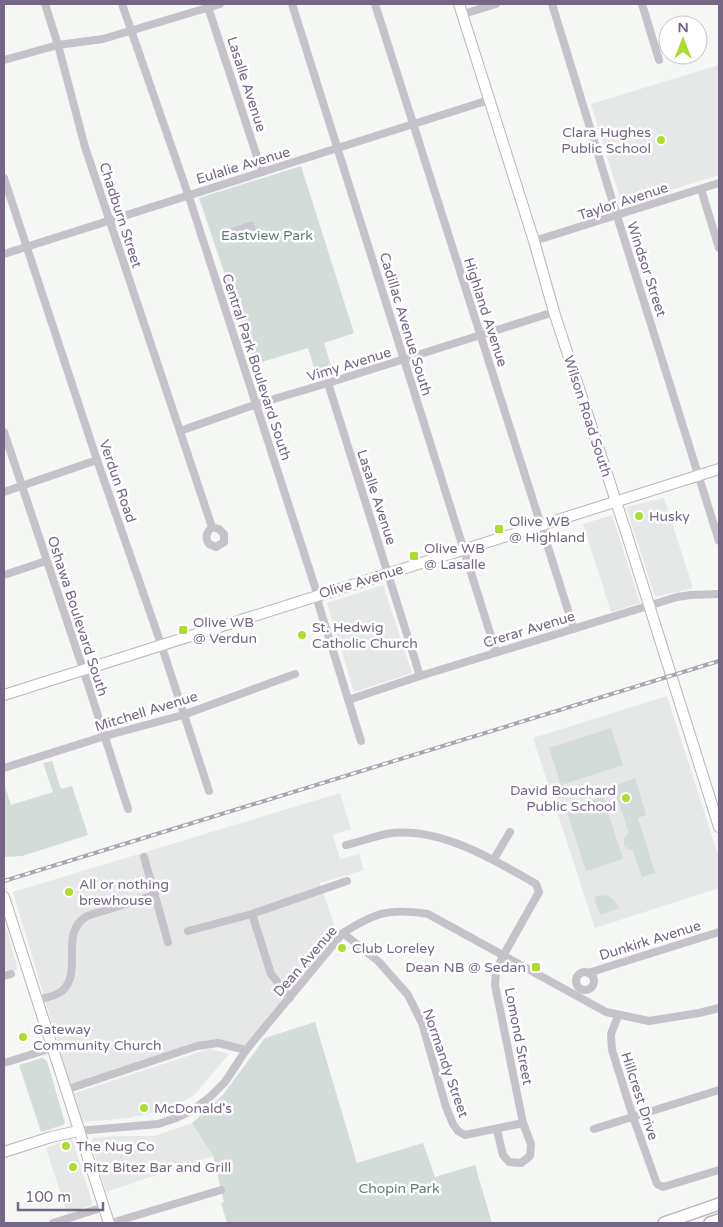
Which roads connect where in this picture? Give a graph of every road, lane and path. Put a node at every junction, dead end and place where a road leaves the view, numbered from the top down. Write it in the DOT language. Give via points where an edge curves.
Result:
graph roads {
  1 [pos="45,4"];
  2 [pos="122,4"];
  3 [pos="220,4"];
  4 [pos="292,4"];
  5 [pos="375,4"];
  6 [pos="459,4"];
  7 [pos="496,4"];
  8 [pos="552,4"];
  9 [pos="642,4"];
  10 [pos="208,6"];
  11 [pos="463,14"];
  12 [pos="131,31"];
  13 [pos="58,45"];
  14 [pos="658,57"];
  15 [pos="4,60"];
  16 [pos="489,100"];
  17 [pos="414,124"];
  18 [pos="338,148"];
  19 [pos="262,172"];
  20 [pos="4,178"];
  21 [pos="719,183"];
  22 [pos="701,189"];
  23 [pos="188,195"];
  24 [pos="617,216"];
  25 [pos="109,220"];
  26 [pos="534,241"];
  27 [pos="27,246"];
  28 [pos="719,248"];
  29 [pos="4,254"];
  30 [pos="554,312"];
  31 [pos="480,335"];
  32 [pos="404,360"];
  33 [pos="328,384"];
  34 [pos="256,404"];
  35 [pos="4,432"];
  36 [pos="180,432"];
  37 [pos="97,460"];
  38 [pos="719,469"];
  39 [pos="699,475"];
  40 [pos="22,486"];
  41 [pos="4,492"];
  42 [pos="616,502"];
  43 [pos="541,525"];
  44 [pos="212,527"];
  45 [pos="719,541"];
  46 [pos="464,549"];
  47 [pos="46,561"];
  48 [pos="388,573"];
  49 [pos="4,575"];
  50 [pos="719,594"];
  51 [pos="316,596"];
  52 [pos="649,606"];
  53 [pos="574,629"];
  54 [pos="161,644"];
  55 [pos="496,652"];
  56 [pos="83,670"];
  57 [pos="295,674"];
  58 [pos="420,676"];
  59 [pos="4,695"];
  60 [pos="348,700"];
  61 [pos="183,715"];
  62 [pos="105,736"];
  63 [pos="361,741"];
  64 [pos="4,768"];
  65 [pos="209,791"];
  66 [pos="128,810"];
  67 [pos="719,827"];
  68 [pos="510,832"];
  69 [pos="346,845"];
  70 [pos="144,857"];
  71 [pos="494,859"];
  72 [pos="347,881"];
  73 [pos="155,895"];
  74 [pos="4,899"];
  75 [pos="252,914"];
  76 [pos="188,931"];
  77 [pos="719,932"];
  78 [pos="343,934"];
  79 [pos="168,942"];
  80 [pos="503,956"];
  81 [pos="588,972"];
  82 [pos="290,998"];
  83 [pos="36,1000"];
  84 [pos="719,1008"];
  85 [pos="618,1016"];
  86 [pos="52,1048"];
  87 [pos="246,1050"];
  88 [pos="4,1063"];
  89 [pos="65,1090"];
  90 [pos="719,1090"];
  91 [pos="632,1117"];
  92 [pos="524,1123"];
  93 [pos="594,1129"];
  94 [pos="497,1130"];
  95 [pos="78,1131"];
  96 [pos="4,1152"];
  97 [pos="719,1170"];
  98 [pos="221,1190"];
  99 [pos="719,1204"];
  100 [pos="104,1207"];
  101 [pos="719,1220"];
  102 [pos="52,1223"];
  103 [pos="110,1223"];
  104 [pos="664,1223"];
  105 [pos="710,1223"];
  1 -- 13 [label="street, Chadburn Street"];
  2 -- 12 [label="street, Central Park Boulevard South"];
  3 -- 10 [label="street"];
  4 -- 18 [label="street, Cadillac Avenue South"];
  5 -- 17 [label="street, Highland Avenue"];
  6 -- 11 [label="main road, Wilson Road South"];
  7 -- 11 [label="street"];
  8 -- 24 [label="street, Windsor Street"];
  9 -- 14 [label="street"];
  10 -- 12 [label="street"];
  10 -- 19 [label="street, Lasalle Avenue"];
  11 -- 16 [label="main road, Wilson Road South"];
  12 -- 13 [label="street" via="103,39"];
  12 -- 23 [label="street, Central Park Boulevard South"];
  13 -- 15 [label="street"];
  13 -- 25 [label="street, Chadburn Street" via="85,147"];
  16 -- 17 [label="street, Eulalie Avenue"];
  16 -- 26 [label="main road, Wilson Road South"];
  17 -- 18 [label="street, Eulalie Avenue"];
  17 -- 31 [label="street, Highland Avenue"];
  18 -- 19 [label="street, Eulalie Avenue"];
  18 -- 32 [label="street, Cadillac Avenue South"];
  19 -- 23 [label="street, Eulalie Avenue"];
  20 -- 27 [label="street, Verdun Road"];
  21 -- 22 [label="street, Taylor Avenue"];
  22 -- 24 [label="street, Taylor Avenue"];
  22 -- 28 [label="street"];
  23 -- 25 [label="street, Eulalie Avenue"];
  23 -- 34 [label="street, Central Park Boulevard South"];
  24 -- 26 [label="street, Taylor Avenue"];
  24 -- 39 [label="street, Windsor Street"];
  25 -- 27 [label="street, Eulalie Avenue"];
  25 -- 36 [label="street, Chadburn Street"];
  26 -- 30 [label="main road, Wilson Road South"];
  27 -- 29 [label="street, Eulalie Avenue"];
  27 -- 37 [label="street, Verdun Road"];
  30 -- 31 [label="street, Vimy Avenue"];
  30 -- 42 [label="main road, Wilson Road South"];
  31 -- 32 [label="street, Vimy Avenue"];
  31 -- 43 [label="street, Highland Avenue"];
  32 -- 33 [label="street, Vimy Avenue"];
  32 -- 46 [label="street, Cadillac Avenue South"];
  33 -- 34 [label="street, Vimy Avenue"];
  33 -- 48 [label="street, Lasalle Avenue"];
  34 -- 36 [label="street, Vimy Avenue"];
  34 -- 51 [label="street, Central Park Boulevard South"];
  35 -- 40 [label="street, Oshawa Boulevard South"];
  36 -- 44 [label="street, Chadburn Street"];
  37 -- 40 [label="street"];
  37 -- 54 [label="street, Verdun Road"];
  38 -- 39 [label="main road, Olive Avenue"];
  39 -- 42 [label="main road, Olive Avenue"];
  39 -- 45 [label="street, Windsor Street"];
  40 -- 41 [label="street"];
  40 -- 47 [label="street, Oshawa Boulevard South"];
  42 -- 43 [label="main road, Olive Avenue"];
  42 -- 52 [label="main road, Wilson Road South"];
  43 -- 46 [label="main road, Olive Avenue"];
  43 -- 53 [label="street, Highland Avenue"];
  46 -- 48 [label="main road, Olive Avenue"];
  46 -- 55 [label="street, Cadillac Avenue South"];
  47 -- 49 [label="street"];
  47 -- 56 [label="street, Oshawa Boulevard South"];
  48 -- 51 [label="main road, Olive Avenue"];
  48 -- 58 [label="street, Lasalle Avenue"];
  50 -- 52 [label="street, Crerar Avenue" via="691,595"];
  51 -- 54 [label="main road, Olive Avenue"];
  51 -- 60 [label="street, Central Park Boulevard South"];
  52 -- 53 [label="street, Crerar Avenue"];
  52 -- 67 [label="main road, Wilson Road South"];
  53 -- 55 [label="street, Crerar Avenue"];
  54 -- 56 [label="main road, Olive Avenue"];
  54 -- 61 [label="street, Verdun Road"];
  55 -- 58 [label="street, Crerar Avenue"];
  56 -- 59 [label="main road, Olive Avenue"];
  56 -- 62 [label="street, Oshawa Boulevard South"];
  57 -- 61 [label="street, Mitchell Avenue"];
  58 -- 60 [label="street, Crerar Avenue"];
  60 -- 63 [label="street, Central Park Boulevard South"];
  61 -- 62 [label="street, Mitchell Avenue"];
  61 -- 65 [label="street, Verdun Road"];
  62 -- 64 [label="street, Mitchell Avenue"];
  62 -- 66 [label="street, Oshawa Boulevard South"];
  68 -- 71 [label="street"];
  69 -- 71 [label="street, Lomond Street" via="388,834 417,834 444,840"];
  70 -- 73 [label="street"];
  71 -- 80 [label="street, Lomond Street" via="536,884 539,892"];
  72 -- 75 [label="street"];
  73 -- 79 [label="street"];
  73 -- 83 [label="street" via="80,920 73,933 68,982 60,992"];
  74 -- 83 [label="main road"];
  75 -- 76 [label="street"];
  75 -- 82 [label="street" via="271,974"];
  77 -- 81 [label="street, Dunkirk Avenue"];
  78 -- 80 [label="street, Dean Avenue" via="381,913 404,910 428,914"];
  78 -- 82 [label="street, Dean Avenue"];
  78 -- 94 [label="street, Normandy Street" via="378,962 408,995 422,1023 446,1107 458,1131 465,1135"];
  80 -- 85 [label="street, Dean Avenue"];
  80 -- 92 [label="street, Lomond Street" via="496,971 496,985"];
  82 -- 87 [label="street, Dean Avenue"];
  83 -- 86 [label="main road"];
  84 -- 85 [label="street, Dean Avenue" via="649,1021"];
  85 -- 91 [label="street, Hillcrest Drive" via="611,1034 612,1050"];
  86 -- 88 [label="street"];
  86 -- 89 [label="main road"];
  87 -- 89 [label="street" via="218,1043 197,1046"];
  87 -- 95 [label="street, Dean Avenue" via="225,1082 193,1110 151,1125"];
  89 -- 95 [label="main road"];
  90 -- 91 [label="street"];
  91 -- 93 [label="street"];
  91 -- 97 [label="street, Hillcrest Drive" via="657,1184 663,1187"];
  92 -- 94 [label="street"];
  92 -- 94 [label="street, Lomond Street" via="531,1144 530,1156 521,1163 509,1162 503,1155"];
  95 -- 96 [label="main road"];
  95 -- 100 [label="main road"];
  98 -- 103 [label="street"];
  99 -- 104 [label="highway"];
  100 -- 102 [label="street"];
  100 -- 103 [label="main road"];
  101 -- 105 [label="highway"];
}
